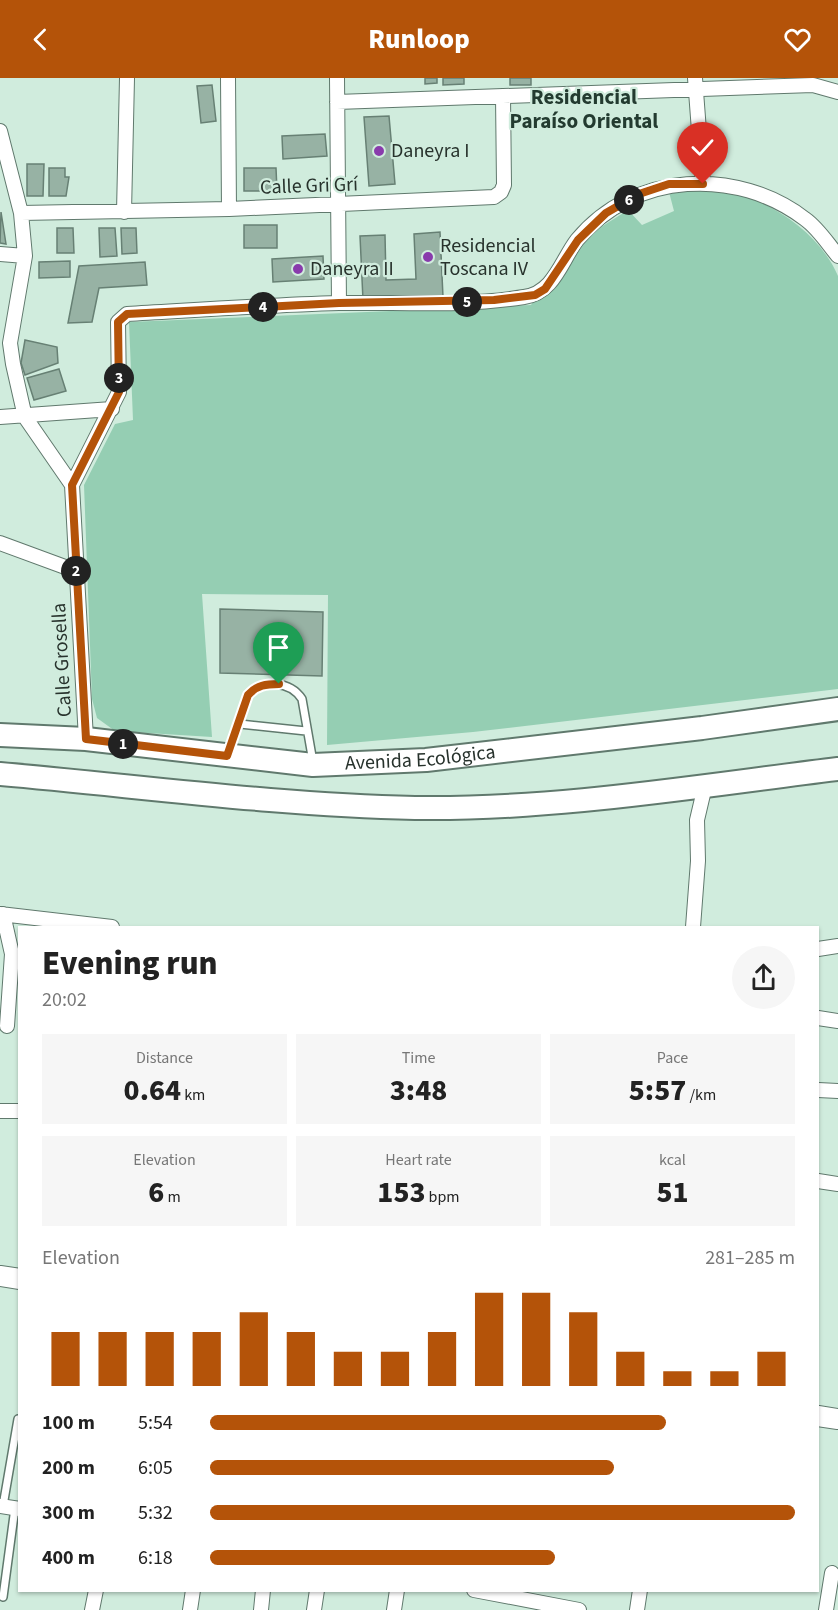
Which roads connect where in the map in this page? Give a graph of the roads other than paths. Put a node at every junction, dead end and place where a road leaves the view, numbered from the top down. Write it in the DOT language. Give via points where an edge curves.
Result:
graph roads {
  1 [pos="127,78"];
  2 [pos="228,78"];
  3 [pos="337,78"];
  4 [pos="696,84"];
  5 [pos="838,92"];
  6 [pos="503,96"];
  7 [pos="337,102"];
  8 [pos="0,131"];
  9 [pos="703,184"];
  10 [pos="337,205"];
  11 [pos="229,209"];
  12 [pos="124,212"];
  13 [pos="21,213"];
  14 [pos="0,254"];
  15 [pos="26,256"];
  16 [pos="838,256"];
  17 [pos="339,303"];
  18 [pos="112,408"];
  19 [pos="0,417"];
  20 [pos="25,417"];
  21 [pos="72,485"];
  22 [pos="0,543"];
  23 [pos="76,571"];
  24 [pos="838,709"];
  25 [pos="240,724"];
  26 [pos="306,731"];
  27 [pos="0,735"];
  28 [pos="86,739"];
  29 [pos="227,756"];
  30 [pos="314,765"];
  31 [pos="838,769"];
  32 [pos="0,774"];
  33 [pos="705,786"];
  34 [pos="2,914"];
  35 [pos="104,926"];
  36 [pos="693,926"];
  37 [pos="838,946"];
  38 [pos="819,949"];
  39 [pos="819,1018"];
  40 [pos="838,1021"];
  41 [pos="9,1026"];
  42 [pos="819,1090"];
  43 [pos="838,1091"];
  44 [pos="0,1111"];
  45 [pos="18,1111"];
  46 [pos="819,1181"];
  47 [pos="838,1184"];
  48 [pos="0,1276"];
  49 [pos="18,1279"];
  50 [pos="819,1416"];
  51 [pos="18,1419"];
  52 [pos="838,1419"];
  53 [pos="9,1507"];
  54 [pos="819,1570"];
  55 [pos="835,1574"];
  56 [pos="96,1592"];
  57 [pos="193,1592"];
  58 [pos="263,1592"];
  59 [pos="317,1592"];
  60 [pos="397,1592"];
  61 [pos="480,1592"];
  62 [pos="640,1592"];
  63 [pos="3,1597"];
  64 [pos="519,1604"];
  65 [pos="92,1610"];
  66 [pos="190,1610"];
  67 [pos="261,1610"];
  68 [pos="314,1610"];
  69 [pos="394,1610"];
  70 [pos="579,1610"];
  71 [pos="637,1610"];
  72 [pos="826,1610"];
  1 -- 12 [label="street"];
  2 -- 11 [label="street"];
  3 -- 7 [label="street"];
  4 -- 5 [label="street" via="813,85"];
  4 -- 6 [label="street"];
  4 -- 9 [label="street"];
  6 -- 7 [label="street"];
  6 -- 10 [label="street, Calle Gri Grí" via="504,184 494,197"];
  7 -- 10 [label="street"];
  8 -- 13 [label="street"];
  9 -- 16 [label="street" via="727,183 756,191 806,219"];
  9 -- 17 [label="street" via="669,184 639,194 606,213 578,240 545,289 535,295 494,300"];
  10 -- 11 [label="street, Calle Gri Grí"];
  10 -- 17 [label="street"];
  11 -- 12 [label="street, Calle Gri Grí"];
  12 -- 13 [label="street, Calle Gri Grí"];
  13 -- 15 [label="street"];
  14 -- 15 [label="street"];
  15 -- 20 [label="street" via="10,343"];
  17 -- 18 [label="street" via="127,314 118,322 119,392"];
  18 -- 20 [label="street"];
  18 -- 21 [label="street"];
  19 -- 20 [label="street"];
  20 -- 21 [label="street"];
  21 -- 23 [label="street, Calle Grosella"];
  22 -- 23 [label="street"];
  23 -- 28 [label="street, Calle Grosella"];
  24 -- 30 [label="main road, Avenida Ecológica" via="426,760"];
  25 -- 26 [label="lane"];
  25 -- 26 [label="lane" via="248,695 254,688 279,684 297,692 302,699"];
  25 -- 29 [label="lane"];
  26 -- 30 [label="lane"];
  27 -- 28 [label="main road, Avenida Ecológica"];
  28 -- 29 [label="main road, Avenida Ecológica"];
  29 -- 30 [label="main road, Avenida Ecológica"];
  31 -- 33 [label="main road"];
  32 -- 33 [label="main road" via="221,797 417,808 559,803"];
  33 -- 36 [label="street" via="697,820"];
  34 -- 35 [label="street"];
  34 -- 41 [label="street" via="12,954"];
  37 -- 38 [label="street"];
  39 -- 40 [label="street"];
  42 -- 43 [label="street"];
  44 -- 45 [label="street"];
  46 -- 47 [label="street"];
  48 -- 49 [label="street"];
  50 -- 52 [label="street"];
  51 -- 53 [label="lane"];
  53 -- 63 [label="lane"];
  54 -- 55 [label="street"];
  55 -- 72 [label="street"];
  56 -- 65 [label="street"];
  57 -- 66 [label="street"];
  58 -- 67 [label="street"];
  59 -- 68 [label="street"];
  60 -- 69 [label="street"];
  61 -- 64 [label="street"];
  62 -- 71 [label="street"];
  64 -- 70 [label="street"];
}
